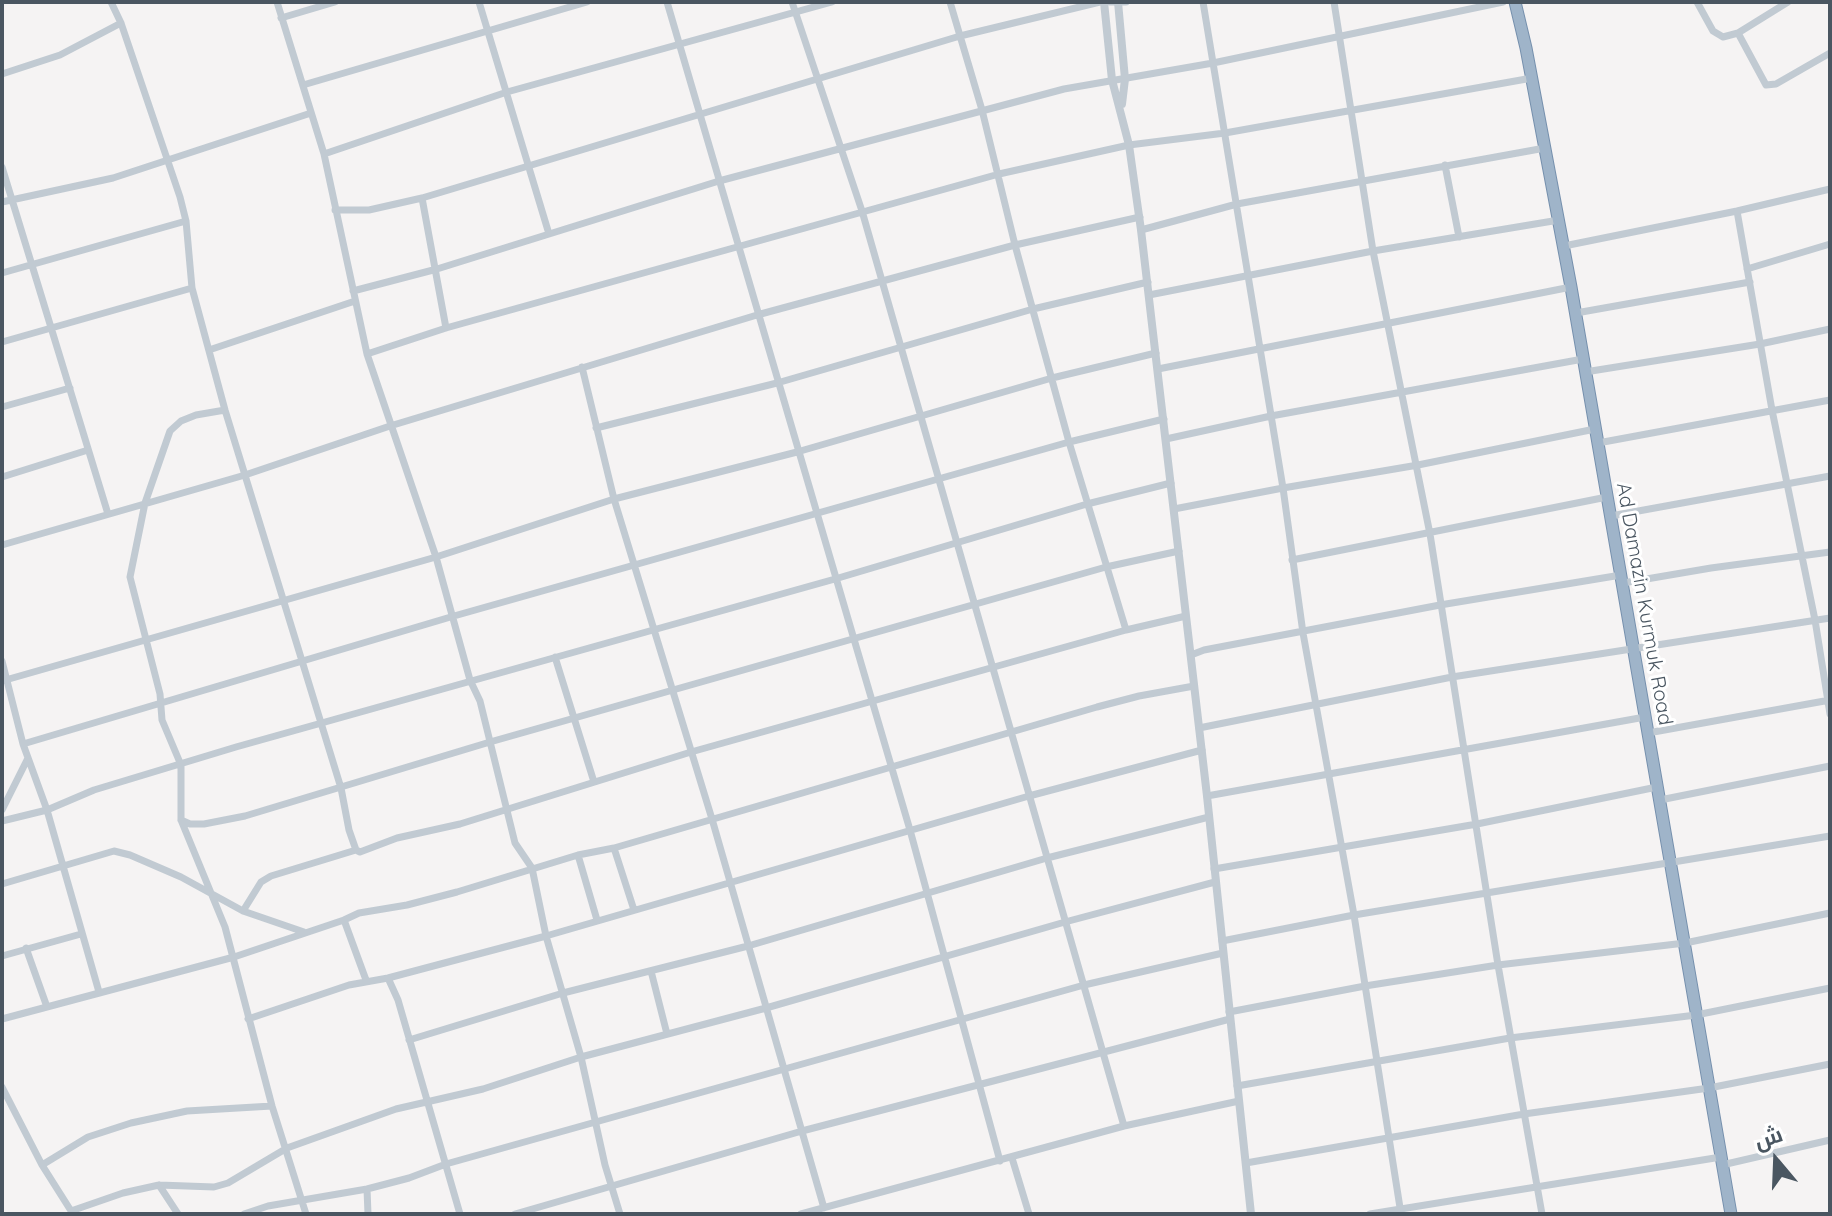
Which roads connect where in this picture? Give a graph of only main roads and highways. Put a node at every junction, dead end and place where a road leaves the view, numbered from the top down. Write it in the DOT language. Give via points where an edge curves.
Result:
graph roads {
  1 [pos="1515,2"];
  2 [pos="1731,1214"];
  1 -- 2 [label="highway, Ad Damazin Kurmuk Road" via="1576,313"];
}
